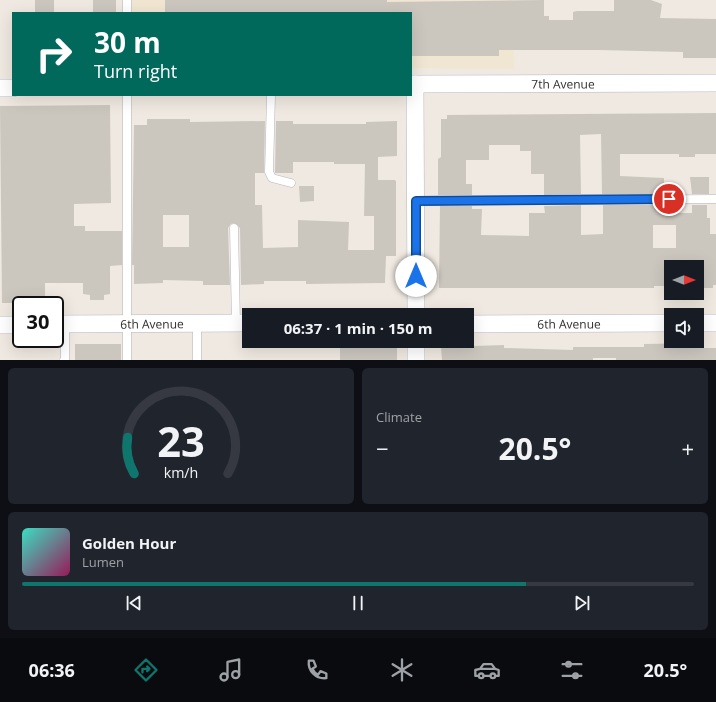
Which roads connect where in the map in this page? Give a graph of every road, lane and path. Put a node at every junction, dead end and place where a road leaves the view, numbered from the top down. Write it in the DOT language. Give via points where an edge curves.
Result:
graph roads {
  1 [pos="127,0"];
  2 [pos="127,12"];
  3 [pos="716,83"];
  4 [pos="413,84"];
  5 [pos="0,88"];
  6 [pos="12,88"];
  7 [pos="127,96"];
  8 [pos="271,96"];
  9 [pos="291,183"];
  10 [pos="716,199"];
  11 [pos="416,201"];
  12 [pos="234,228"];
  13 [pos="416,308"];
  14 [pos="242,312"];
  15 [pos="242,323"];
  16 [pos="664,323"];
  17 [pos="704,323"];
  18 [pos="716,323"];
  19 [pos="64,324"];
  20 [pos="127,324"];
  21 [pos="197,324"];
  22 [pos="474,324"];
  23 [pos="0,325"];
  24 [pos="12,325"];
  25 [pos="63,348"];
  26 [pos="416,348"];
  27 [pos="64,360"];
  28 [pos="127,360"];
  29 [pos="197,360"];
  30 [pos="416,360"];
  1 -- 2 [label="lane"];
  3 -- 4 [label="street, 7th Avenue"];
  4 -- 11 [label="street"];
  5 -- 6 [label="street"];
  7 -- 20 [label="lane"];
  8 -- 9 [label="lane" via="268,172 272,178"];
  10 -- 11 [label="lane"];
  11 -- 13 [label="street"];
  12 -- 14 [label="lane"];
  15 -- 21 [label="street, 6th Avenue"];
  16 -- 22 [label="street, 6th Avenue"];
  17 -- 18 [label="street"];
  19 -- 20 [label="street, 6th Avenue"];
  20 -- 21 [label="street, 6th Avenue"];
  20 -- 28 [label="lane"];
  21 -- 29 [label="lane"];
  23 -- 24 [label="street"];
  25 -- 27 [label="lane"];
  26 -- 30 [label="street"];
}
